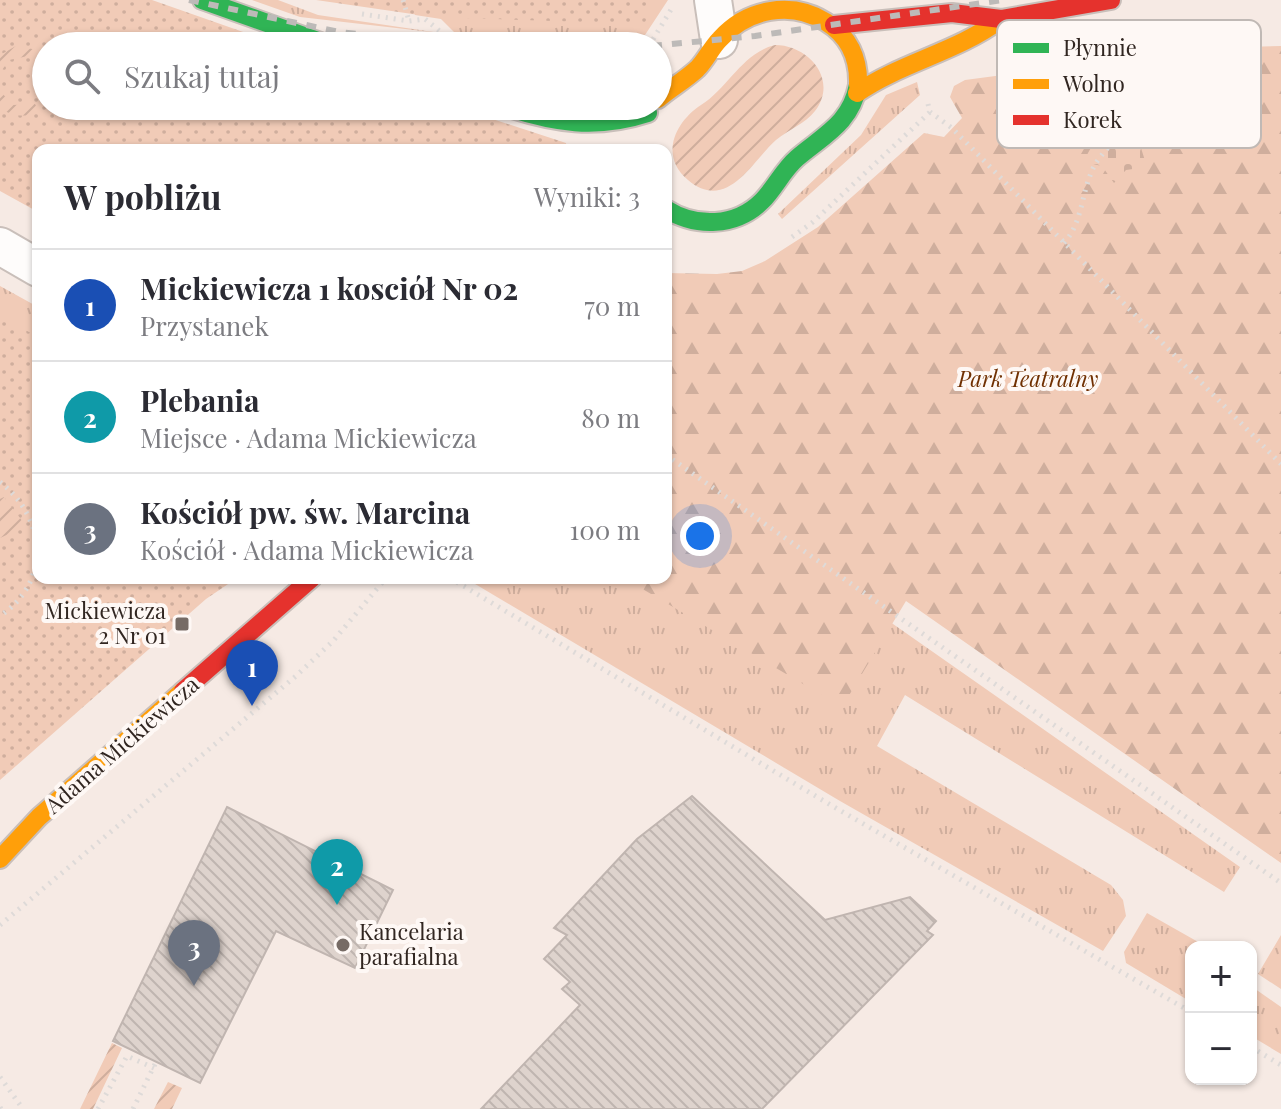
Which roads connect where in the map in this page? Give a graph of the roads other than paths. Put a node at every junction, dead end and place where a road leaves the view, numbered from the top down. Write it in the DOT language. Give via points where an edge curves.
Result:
graph roads {
  1 [pos="202,0"];
  2 [pos="713,0"];
  3 [pos="1111,0"];
  4 [pos="755,7"];
  5 [pos="820,12"];
  6 [pos="1001,19"];
  7 [pos="997,22"];
  8 [pos="292,32"];
  9 [pos="719,40"];
  10 [pos="672,90"];
  11 [pos="857,93"];
  12 [pos="547,120"];
  13 [pos="621,120"];
  14 [pos="647,120"];
  15 [pos="639,140"];
  16 [pos="672,212"];
  17 [pos="686,220"];
  18 [pos="672,223"];
  19 [pos="0,246"];
  20 [pos="32,265"];
  21 [pos="305,584"];
  22 [pos="39,817"];
  23 [pos="0,839"];
  24 [pos="0,859"];
  1 -- 8 [label="street"];
  2 -- 9 [label="street"];
  3 -- 6 [label="street"];
  4 -- 5 [label="street"];
  4 -- 9 [label="street"];
  5 -- 6 [label="street" via="952,13"];
  5 -- 11 [label="street" via="854,53"];
  7 -- 11 [label="street" via="979,38 881,74"];
  9 -- 10 [label="street"];
  11 -- 17 [label="street" via="838,130 783,171 749,212 722,221"];
  12 -- 13 [label="street" via="572,128"];
  14 -- 15 [label="street"];
  16 -- 17 [label="street"];
  17 -- 18 [label="street"];
  19 -- 20 [label="street"];
  21 -- 22 [label="street, Adama Mickiewicza"];
  22 -- 23 [label="street, Adama Mickiewicza"];
  22 -- 24 [label="street, Adama Mickiewicza"];
}
